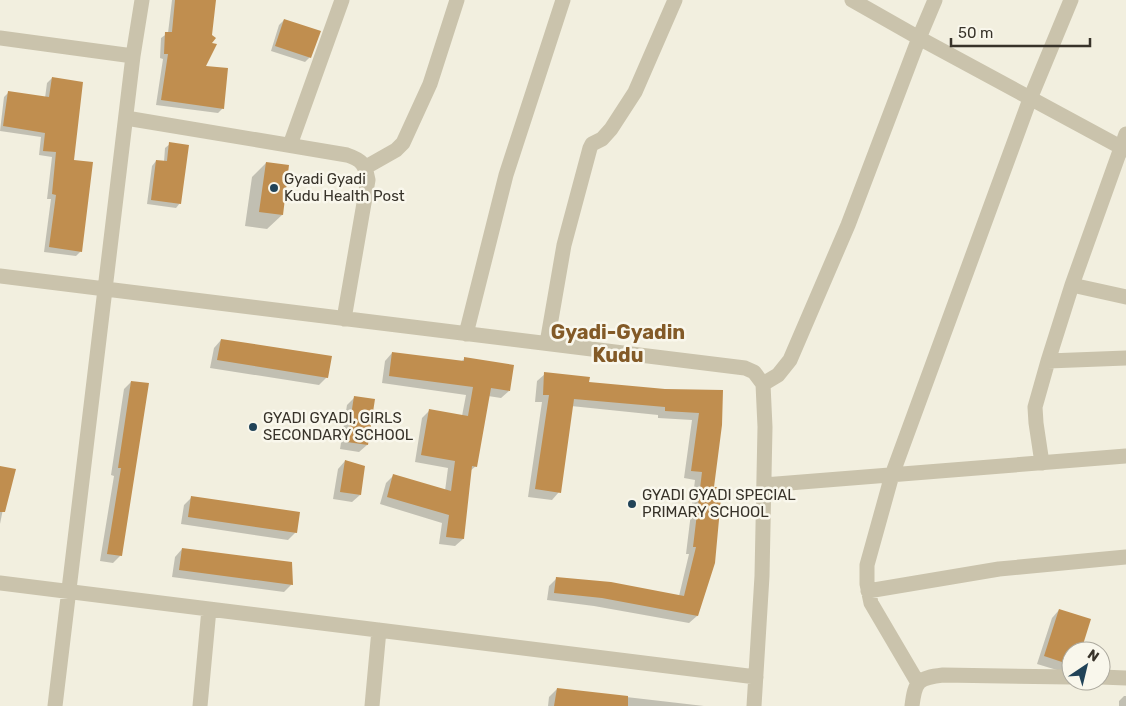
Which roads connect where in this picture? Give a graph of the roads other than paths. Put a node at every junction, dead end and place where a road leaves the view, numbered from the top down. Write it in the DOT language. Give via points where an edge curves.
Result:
graph roads {
  1 [pos="142,0"];
  2 [pos="342,0"];
  3 [pos="457,0"];
  4 [pos="562,0"];
  5 [pos="675,0"];
  6 [pos="852,0"];
  7 [pos="935,0"];
  8 [pos="1072,0"];
  9 [pos="0,38"];
  10 [pos="919,38"];
  11 [pos="133,56"];
  12 [pos="1030,99"];
  13 [pos="126,118"];
  14 [pos="1124,144"];
  15 [pos="290,145"];
  16 [pos="366,167"];
  17 [pos="0,276"];
  18 [pos="1072,285"];
  19 [pos="105,290"];
  20 [pos="1126,297"];
  21 [pos="344,319"];
  22 [pos="466,334"];
  23 [pos="547,343"];
  24 [pos="1126,358"];
  25 [pos="1048,361"];
  26 [pos="763,384"];
  27 [pos="1126,456"];
  28 [pos="1042,463"];
  29 [pos="892,475"];
  30 [pos="764,485"];
  31 [pos="1126,557"];
  32 [pos="0,583"];
  33 [pos="69,591"];
  34 [pos="868,591"];
  35 [pos="209,609"];
  36 [pos="379,630"];
  37 [pos="756,677"];
  38 [pos="1061,677"];
  39 [pos="1111,677"];
  40 [pos="1126,678"];
  41 [pos="918,683"];
  42 [pos="55,706"];
  43 [pos="200,706"];
  44 [pos="372,706"];
  45 [pos="754,706"];
  46 [pos="912,706"];
  1 -- 11 [label="street"];
  2 -- 15 [label="street"];
  3 -- 16 [label="street" via="430,84 403,143"];
  4 -- 22 [label="street" via="506,175"];
  5 -- 23 [label="street" via="635,92 611,129 590,148 564,245"];
  6 -- 10 [label="street"];
  7 -- 10 [label="street"];
  8 -- 12 [label="street"];
  9 -- 11 [label="street"];
  10 -- 12 [label="street"];
  10 -- 26 [label="street" via="848,225 790,360 778,375"];
  11 -- 13 [label="street"];
  12 -- 14 [label="street"];
  12 -- 29 [label="street"];
  13 -- 15 [label="street"];
  13 -- 19 [label="street"];
  14 -- 18 [label="street"];
  15 -- 16 [label="street" via="347,155 357,158"];
  16 -- 21 [label="street" via="368,180"];
  17 -- 19 [label="street"];
  18 -- 20 [label="street"];
  18 -- 25 [label="street"];
  19 -- 21 [label="street"];
  19 -- 33 [label="street"];
  21 -- 22 [label="street"];
  22 -- 23 [label="street"];
  23 -- 26 [label="street" via="745,368 754,372"];
  24 -- 25 [label="street"];
  25 -- 28 [label="street" via="1035,407"];
  26 -- 30 [label="street"];
  27 -- 28 [label="street"];
  28 -- 29 [label="street"];
  29 -- 30 [label="street"];
  29 -- 34 [label="street" via="867,565"];
  30 -- 37 [label="street"];
  31 -- 34 [label="street" via="999,569"];
  32 -- 33 [label="street"];
  33 -- 35 [label="street"];
  33 -- 42 [label="street"];
  34 -- 41 [label="street" via="871,603"];
  35 -- 36 [label="street"];
  35 -- 43 [label="street"];
  36 -- 37 [label="street"];
  36 -- 44 [label="street"];
  37 -- 45 [label="street"];
  38 -- 41 [label="street" via="943,675 926,677"];
  39 -- 40 [label="street"];
  41 -- 46 [label="street"];
}
